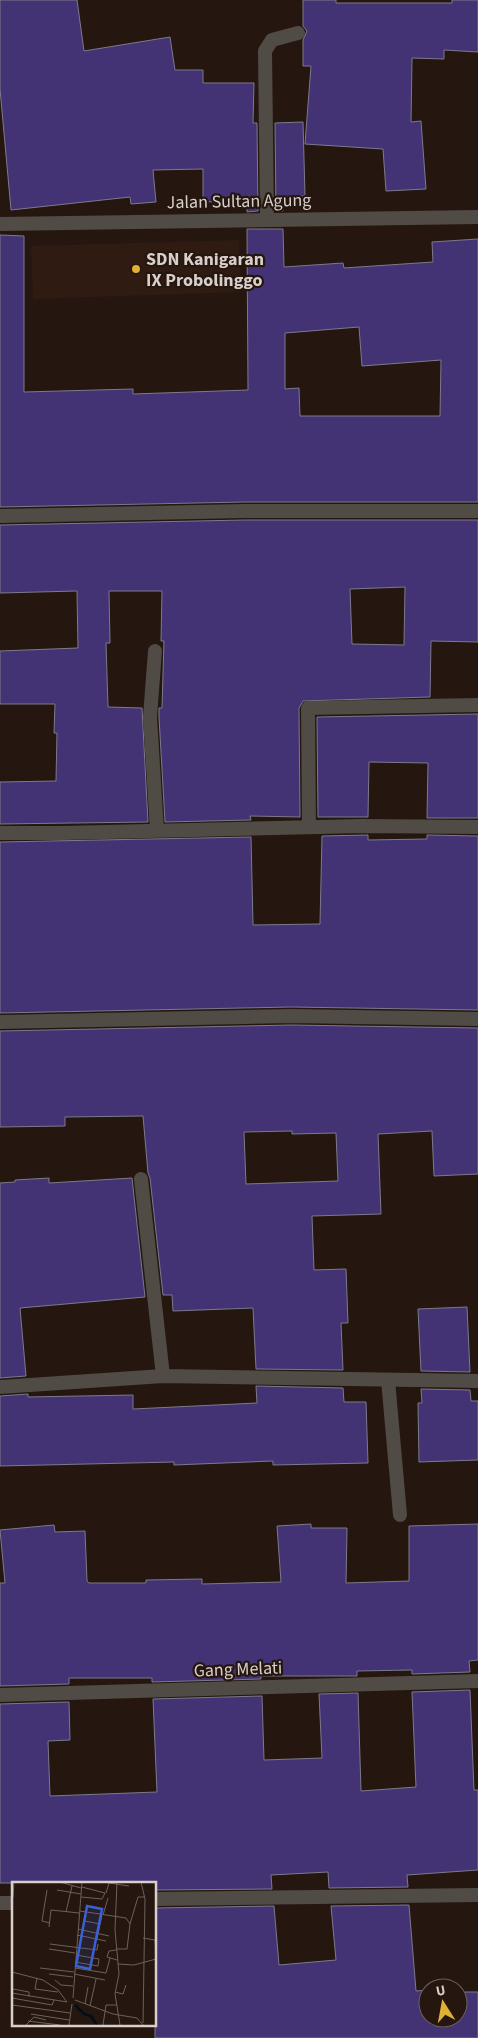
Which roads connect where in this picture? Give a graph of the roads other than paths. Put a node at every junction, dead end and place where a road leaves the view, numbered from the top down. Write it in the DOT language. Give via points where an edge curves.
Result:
graph roads {
  1 [pos="298,33"];
  2 [pos="478,217"];
  3 [pos="267,219"];
  4 [pos="0,224"];
  5 [pos="478,512"];
  6 [pos="0,516"];
  7 [pos="155,651"];
  8 [pos="478,705"];
  9 [pos="309,827"];
  10 [pos="478,828"];
  11 [pos="157,831"];
  12 [pos="0,833"];
  13 [pos="478,1019"];
  14 [pos="0,1022"];
  15 [pos="141,1179"];
  16 [pos="163,1376"];
  17 [pos="388,1380"];
  18 [pos="478,1381"];
  19 [pos="0,1387"];
  20 [pos="400,1515"];
  21 [pos="478,1682"];
  22 [pos="0,1695"];
  23 [pos="478,1895"];
  24 [pos="156,1899"];
  1 -- 3 [label="street" via="272,40 265,51"];
  2 -- 3 [label="street, Jalan Sultan Agung"];
  3 -- 4 [label="street, Jalan Sultan Agung"];
  5 -- 6 [label="street" via="245,511"];
  7 -- 11 [label="street" via="150,717"];
  8 -- 9 [label="street" via="308,708"];
  9 -- 10 [label="street"];
  9 -- 11 [label="street"];
  11 -- 12 [label="street"];
  13 -- 14 [label="street" via="291,1016"];
  15 -- 16 [label="street"];
  16 -- 17 [label="street"];
  16 -- 19 [label="street"];
  17 -- 18 [label="street"];
  17 -- 20 [label="street"];
  21 -- 22 [label="street, Gang Melati"];
  23 -- 24 [label="street"];
}
